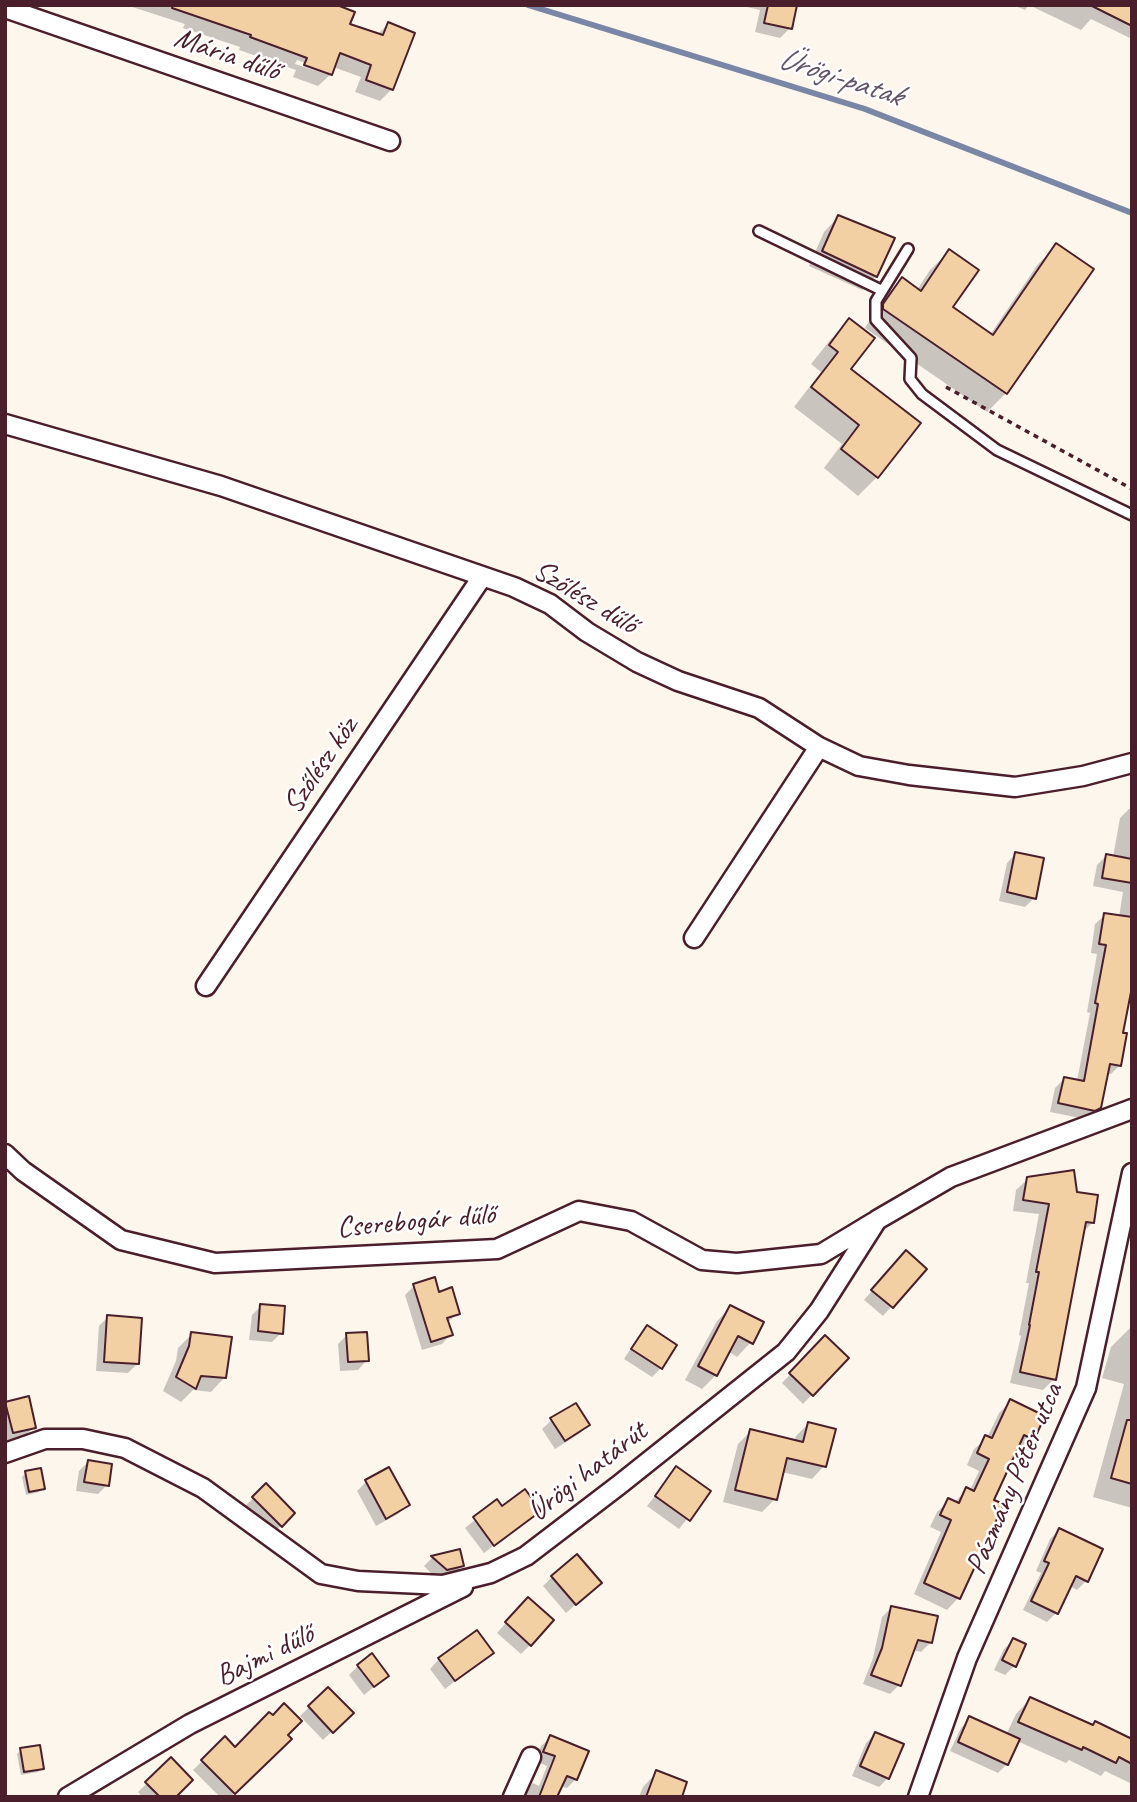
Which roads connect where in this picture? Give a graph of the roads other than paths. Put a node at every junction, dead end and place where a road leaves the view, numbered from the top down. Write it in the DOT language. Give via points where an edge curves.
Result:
graph roads {
  1 [pos="5,8"];
  2 [pos="390,141"];
  3 [pos="759,231"];
  4 [pos="908,249"];
  5 [pos="881,290"];
  6 [pos="5,424"];
  7 [pos="1132,515"];
  8 [pos="482,577"];
  9 [pos="819,747"];
  10 [pos="1132,763"];
  11 [pos="694,938"];
  12 [pos="206,986"];
  13 [pos="1132,1109"];
  14 [pos="5,1154"];
  15 [pos="14,1170"];
  16 [pos="1132,1173"];
  17 [pos="877,1220"];
  18 [pos="5,1453"];
  19 [pos="491,1573"];
  20 [pos="531,1757"];
  21 [pos="68,1797"];
  22 [pos="513,1797"];
  23 [pos="918,1797"];
  1 -- 2 [label="street, Mária dűlő"];
  3 -- 5 [label="lane"];
  4 -- 5 [label="lane"];
  5 -- 7 [label="lane" via="876,320 911,358 910,379 922,394 997,450"];
  6 -- 8 [label="street, Szőlész dűlő" via="221,486"];
  8 -- 9 [label="street, Szőlész dűlő" via="550,604 637,662 759,708"];
  8 -- 12 [label="street, Szőlész köz"];
  9 -- 10 [label="street, Szőlész dűlő" via="859,766 1015,787"];
  9 -- 11 [label="street"];
  13 -- 17 [label="street, Ürögi határút" via="951,1177"];
  14 -- 15 [label="street, Cserebogár dűlő"];
  15 -- 17 [label="street, Cserebogár dűlő" via="121,1240 215,1264 497,1249 579,1211 631,1221 702,1260 737,1263 821,1254"];
  16 -- 23 [label="street, Pázmány Péter utca" via="1086,1388 967,1658"];
  17 -- 19 [label="street, Ürögi határút" via="819,1311 786,1352 526,1556"];
  18 -- 19 [label="street, Ürögi határút" via="45,1439 83,1438 125,1448 204,1488 321,1574 358,1581 443,1585"];
  19 -- 21 [label="street, Bajmi dűlő" via="190,1724"];
  20 -- 22 [label="street"];
}
